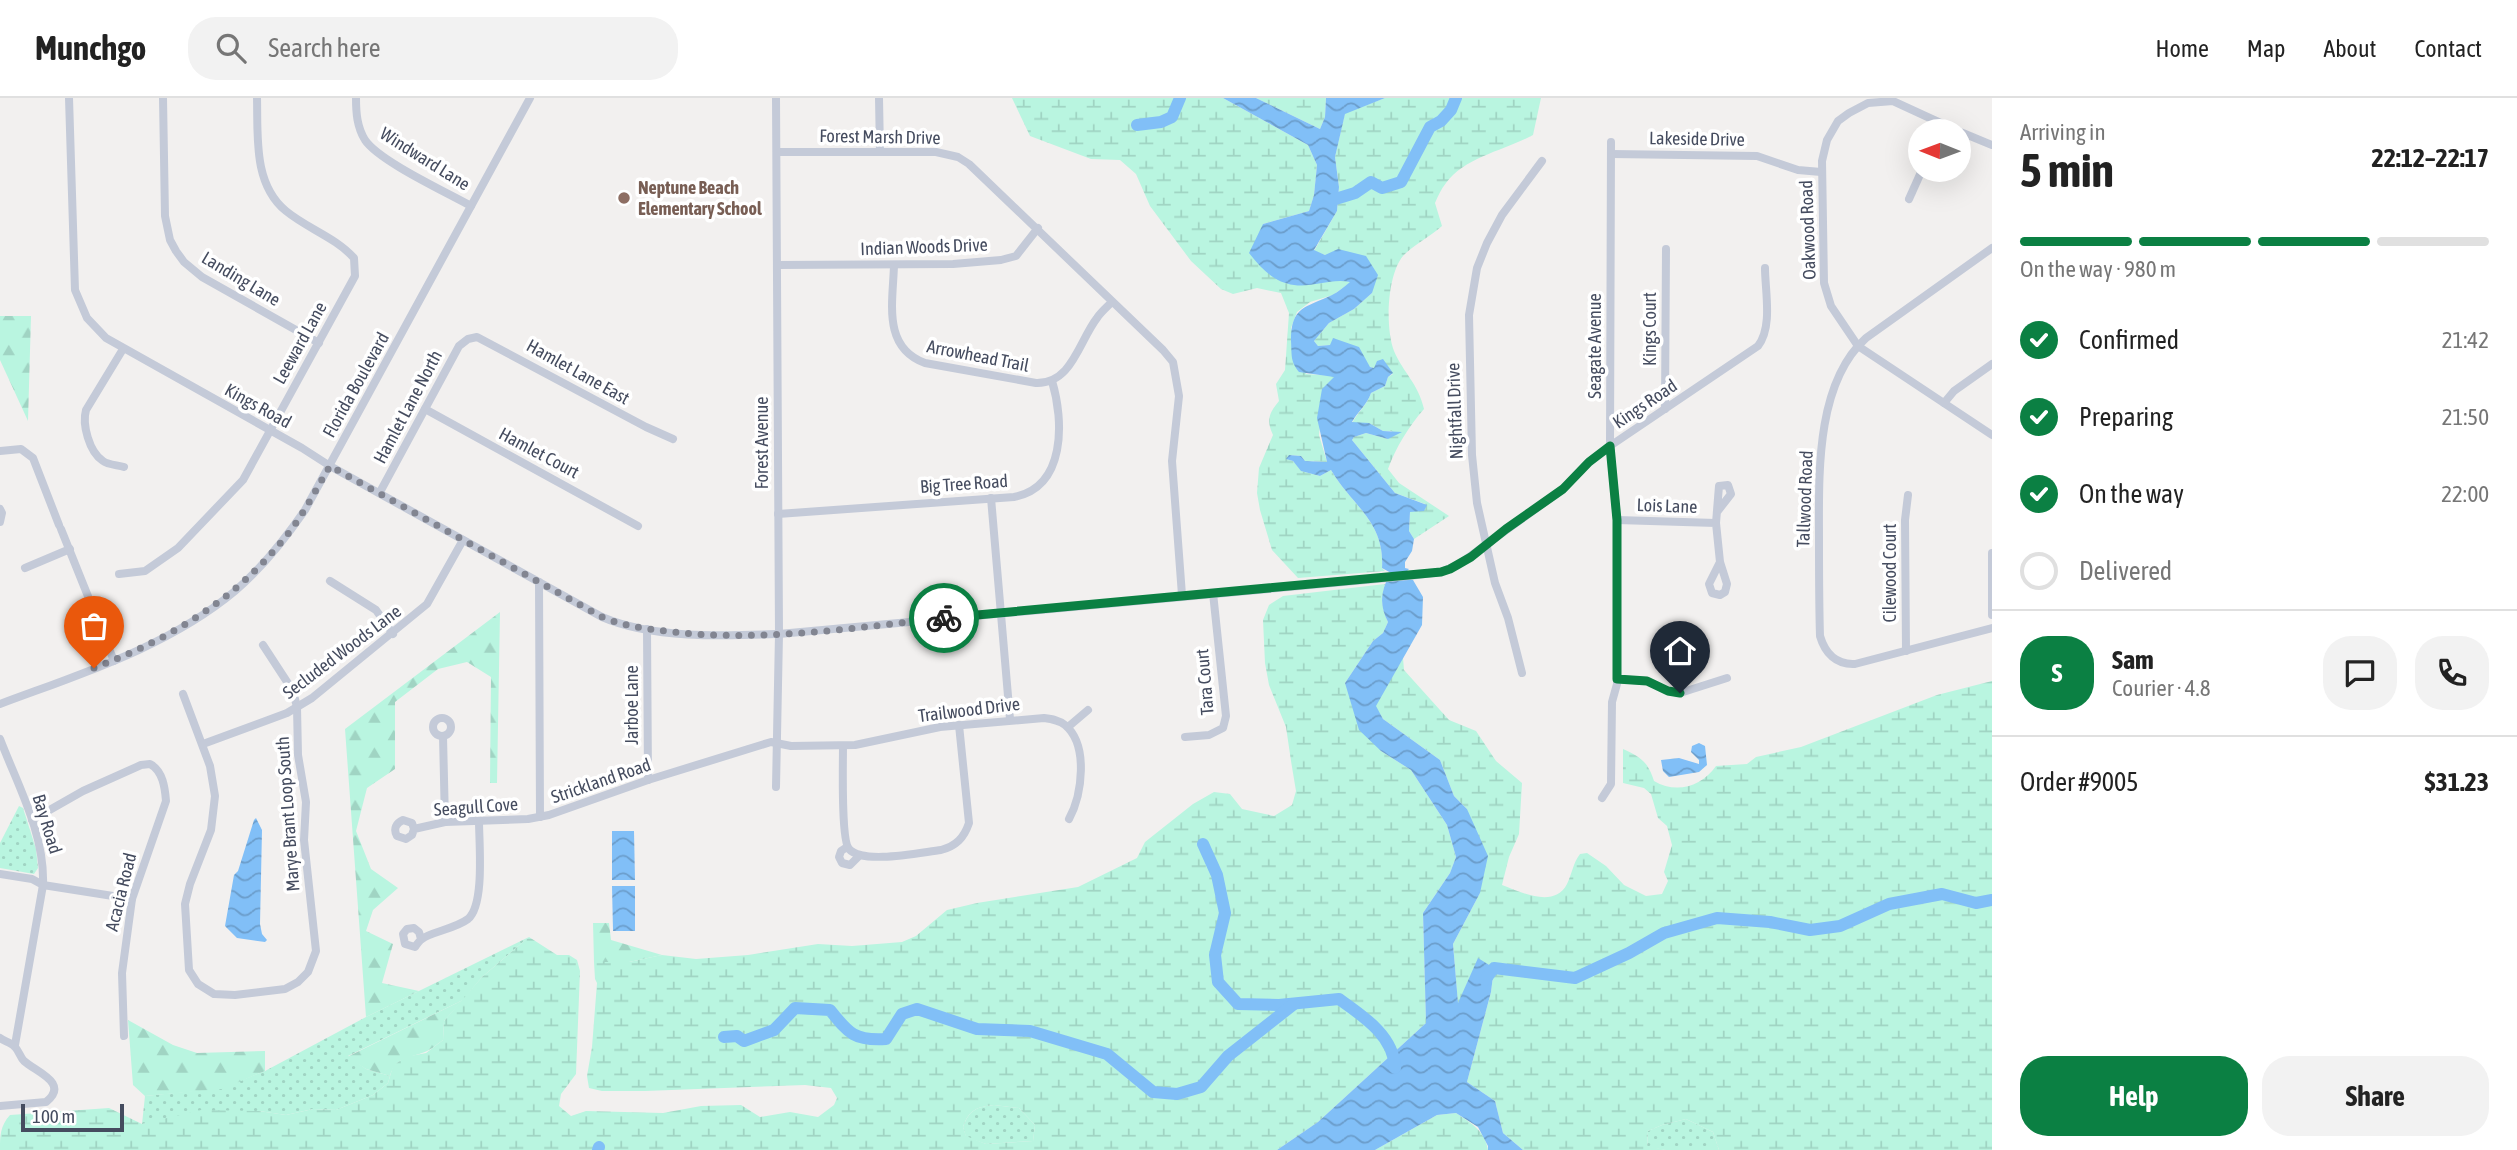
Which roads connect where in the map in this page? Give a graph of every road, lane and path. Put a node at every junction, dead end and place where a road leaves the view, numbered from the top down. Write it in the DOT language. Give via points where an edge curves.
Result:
graph roads {
  1 [pos="69,98"];
  2 [pos="163,98"];
  3 [pos="257,98"];
  4 [pos="356,98"];
  5 [pos="530,98"];
  6 [pos="776,98"];
  7 [pos="879,98"];
  8 [pos="1927,119"];
  9 [pos="1971,136"];
  10 [pos="1611,142"];
  11 [pos="1992,145"];
  12 [pos="777,152"];
  13 [pos="880,152"];
  14 [pos="1611,154"];
  15 [pos="1542,161"];
  16 [pos="1821,172"];
  17 [pos="1917,182"];
  18 [pos="1909,199"];
  19 [pos="471,206"];
  20 [pos="1038,228"];
  21 [pos="1992,248"];
  22 [pos="1666,249"];
  23 [pos="777,265"];
  24 [pos="894,265"];
  25 [pos="1765,268"];
  26 [pos="1112,302"];
  27 [pos="468,339"];
  28 [pos="319,343"];
  29 [pos="1857,346"];
  30 [pos="123,349"];
  31 [pos="1992,364"];
  32 [pos="1052,381"];
  33 [pos="1944,403"];
  34 [pos="425,409"];
  35 [pos="1665,409"];
  36 [pos="270,431"];
  37 [pos="1992,435"];
  38 [pos="673,439"];
  39 [pos="1610,446"];
  40 [pos="0,451"];
  41 [pos="330,466"];
  42 [pos="124,467"];
  43 [pos="380,492"];
  44 [pos="1908,495"];
  45 [pos="991,498"];
  46 [pos="0,509"];
  47 [pos="1717,512"];
  48 [pos="778,514"];
  49 [pos="1617,520"];
  50 [pos="0,522"];
  51 [pos="1716,523"];
  52 [pos="638,526"];
  53 [pos="463,540"];
  54 [pos="1487,545"];
  55 [pos="70,549"];
  56 [pos="1992,553"];
  57 [pos="1720,562"];
  58 [pos="25,568"];
  59 [pos="119,575"];
  60 [pos="330,581"];
  61 [pos="539,582"];
  62 [pos="1213,593"];
  63 [pos="1182,595"];
  64 [pos="1001,613"];
  65 [pos="1992,615"];
  66 [pos="1992,628"];
  67 [pos="647,629"];
  68 [pos="393,634"];
  69 [pos="779,635"];
  70 [pos="262,645"];
  71 [pos="1906,651"];
  72 [pos="114,660"];
  73 [pos="1522,673"];
  74 [pos="1727,678"];
  75 [pos="1617,679"];
  76 [pos="183,694"];
  77 [pos="0,704"];
  78 [pos="297,706"];
  79 [pos="1088,710"];
  80 [pos="1010,719"];
  81 [pos="959,725"];
  82 [pos="1068,727"];
  83 [pos="443,736"];
  84 [pos="1185,737"];
  85 [pos="0,739"];
  86 [pos="776,742"];
  87 [pos="202,744"];
  88 [pos="843,746"];
  89 [pos="648,780"];
  90 [pos="776,787"];
  91 [pos="1602,798"];
  92 [pos="540,817"];
  93 [pos="1069,819"];
  94 [pos="32,820"];
  95 [pos="479,821"];
  96 [pos="444,822"];
  97 [pos="414,829"];
  98 [pos="847,847"];
  99 [pos="860,855"];
  100 [pos="0,874"];
  101 [pos="43,885"];
  102 [pos="132,899"];
  103 [pos="421,939"];
  104 [pos="124,1036"];
  105 [pos="0,1038"];
  106 [pos="15,1045"];
  107 [pos="0,1106"];
  1 -- 30 [label="street, Kings Road" via="75,290 92,324"];
  2 -- 28 [label="street, Landing Lane" via="165,216 176,251 202,277"];
  3 -- 28 [label="street, Leeward Lane" via="259,165 270,194 286,211 342,245 354,258 355,276"];
  4 -- 19 [label="street, Windward Lane" via="360,131 376,151"];
  5 -- 19 [label="street, Florida Boulevard"];
  6 -- 12 [label="street, Forest Avenue"];
  7 -- 13 [label="street"];
  8 -- 16 [label="street, Oakwood Road" via="1893,101 1868,103 1832,130"];
  9 -- 11 [label="street, Oakwood Road"];
  10 -- 14 [label="street, Seagate Avenue"];
  12 -- 13 [label="street, Forest Marsh Drive"];
  12 -- 23 [label="street, Forest Avenue"];
  13 -- 20 [label="street, Forest Marsh Drive" via="939,152 958,157"];
  14 -- 16 [label="street, Lakeside Drive" via="1757,156 1798,170"];
  14 -- 39 [label="street, Seagate Avenue"];
  15 -- 54 [label="street, Nightfall Drive" via="1502,215 1487,243 1471,293 1472,455"];
  16 -- 29 [label="street, Oakwood Road" via="1824,284 1831,306"];
  17 -- 18 [label="street"];
  19 -- 41 [label="street, Florida Boulevard"];
  20 -- 24 [label="street, Indian Woods Drive" via="1016,256 1008,259"];
  20 -- 26 [label="street"];
  21 -- 29 [label="street, Tallwood Road"];
  22 -- 35 [label="street, Kings Court"];
  23 -- 24 [label="street, Indian Woods Drive"];
  23 -- 48 [label="street, Forest Avenue"];
  24 -- 32 [label="street, Arrowhead Trail" via="894,333 910,357 1036,383"];
  25 -- 35 [label="street, Kings Road" via="1763,340"];
  26 -- 32 [label="street" via="1096,318 1068,367"];
  26 -- 63 [label="street" via="1173,362 1178,380 1172,461"];
  27 -- 34 [label="street, Hamlet Lane North" via="459,346"];
  27 -- 38 [label="street, Hamlet Lane East" via="484,339"];
  28 -- 36 [label="street, Leeward Lane"];
  29 -- 33 [label="street, Oakwood Road"];
  29 -- 71 [label="street, Tallwood Road" via="1843,365 1822,442 1820,636 1829,655 1847,665"];
  30 -- 36 [label="street, Kings Road"];
  30 -- 42 [label="street" via="84,418 97,456 104,463"];
  31 -- 33 [label="street"];
  32 -- 45 [label="street, Big Tree Road" via="1059,433 1052,470 1029,493"];
  33 -- 37 [label="street, Oakwood Road"];
  34 -- 43 [label="street, Hamlet Lane North"];
  34 -- 52 [label="street, Hamlet Court"];
  35 -- 39 [label="street, Kings Road"];
  36 -- 41 [label="street, Kings Road"];
  36 -- 59 [label="street, Leeward Lane" via="243,480 178,548 145,571"];
  39 -- 49 [label="street, Seagate Avenue"];
  39 -- 54 [label="street, Kings Road" via="1563,489"];
  40 -- 55 [label="street" via="16,448 33,458"];
  41 -- 43 [label="street, Kings Road"];
  41 -- 72 [label="street, Florida Boulevard" via="289,533 235,591 197,618"];
  43 -- 53 [label="street, Kings Road"];
  44 -- 71 [label="street, Cilewood Court"];
  45 -- 48 [label="street, Big Tree Road"];
  45 -- 64 [label="street"];
  46 -- 50 [label="street"];
  47 -- 51 [label="street, Lois Lane"];
  48 -- 69 [label="street, Forest Avenue"];
  49 -- 51 [label="street, Lois Lane"];
  49 -- 75 [label="street, Seagate Avenue"];
  51 -- 57 [label="street, Lois Lane"];
  53 -- 61 [label="street, Kings Road"];
  53 -- 68 [label="street, Secluded Woods Lane" via="428,604"];
  54 -- 62 [label="street, Kings Road" via="1450,569"];
  54 -- 73 [label="street, Nightfall Drive"];
  55 -- 58 [label="street"];
  55 -- 72 [label="street"];
  56 -- 65 [label="street"];
  60 -- 68 [label="street" via="376,610"];
  61 -- 67 [label="street, Kings Road" via="615,622"];
  61 -- 92 [label="street, Strickland Road"];
  62 -- 63 [label="street, Kings Road"];
  62 -- 84 [label="street, Tara Court" via="1226,716 1223,728 1209,735"];
  63 -- 64 [label="street, Kings Road"];
  64 -- 69 [label="street, Kings Road"];
  64 -- 80 [label="street"];
  66 -- 71 [label="street, Tallwood Road"];
  67 -- 69 [label="street, Kings Road"];
  67 -- 89 [label="street, Jarboe Lane"];
  68 -- 78 [label="street, Secluded Woods Lane"];
  69 -- 86 [label="street, Forest Avenue"];
  70 -- 78 [label="street" via="293,691"];
  72 -- 77 [label="street, Florida Boulevard"];
  74 -- 75 [label="street" via="1680,693 1647,681"];
  75 -- 91 [label="street, Seagate Avenue" via="1612,702 1611,784"];
  76 -- 87 [label="street, Marye Brant Loop South"];
  78 -- 87 [label="street, Secluded Woods Lane"];
  78 -- 87 [label="street, Marye Brant Loop South" via="316,951 308,972 285,989 214,994 198,984 188,964 186,904 215,807 213,776"];
  79 -- 82 [label="street"];
  80 -- 81 [label="street, Trailwood Drive"];
  80 -- 82 [label="street, Trailwood Drive" via="1044,718"];
  81 -- 88 [label="street, Trailwood Drive"];
  81 -- 99 [label="street" via="969,816 962,838 941,850"];
  82 -- 93 [label="street" via="1081,766 1076,806"];
  83 -- 96 [label="street"];
  85 -- 94 [label="street, Bay Road"];
  86 -- 88 [label="street, Trailwood Drive"];
  86 -- 89 [label="street, Strickland Road"];
  86 -- 90 [label="street, Forest Avenue"];
  88 -- 98 [label="street"];
  89 -- 92 [label="street, Strickland Road"];
  92 -- 95 [label="street, Seagull Cove"];
  94 -- 101 [label="street, Bay Road"];
  94 -- 102 [label="street, Acacia Road" via="83,791 150,764 165,787 166,801"];
  95 -- 96 [label="street, Seagull Cove"];
  95 -- 103 [label="street" via="474,912 449,930"];
  96 -- 97 [label="street, Seagull Cove"];
  98 -- 99 [label="street"];
  98 -- 99 [label="street" via="841,851 842,863 850,865"];
  100 -- 101 [label="street"];
  101 -- 102 [label="street"];
  101 -- 106 [label="street, Bay Road"];
  102 -- 104 [label="street, Acacia Road" via="122,973"];
  105 -- 106 [label="street"];
  106 -- 107 [label="street" via="24,1061 53,1083 54,1091 46,1102"];
}
